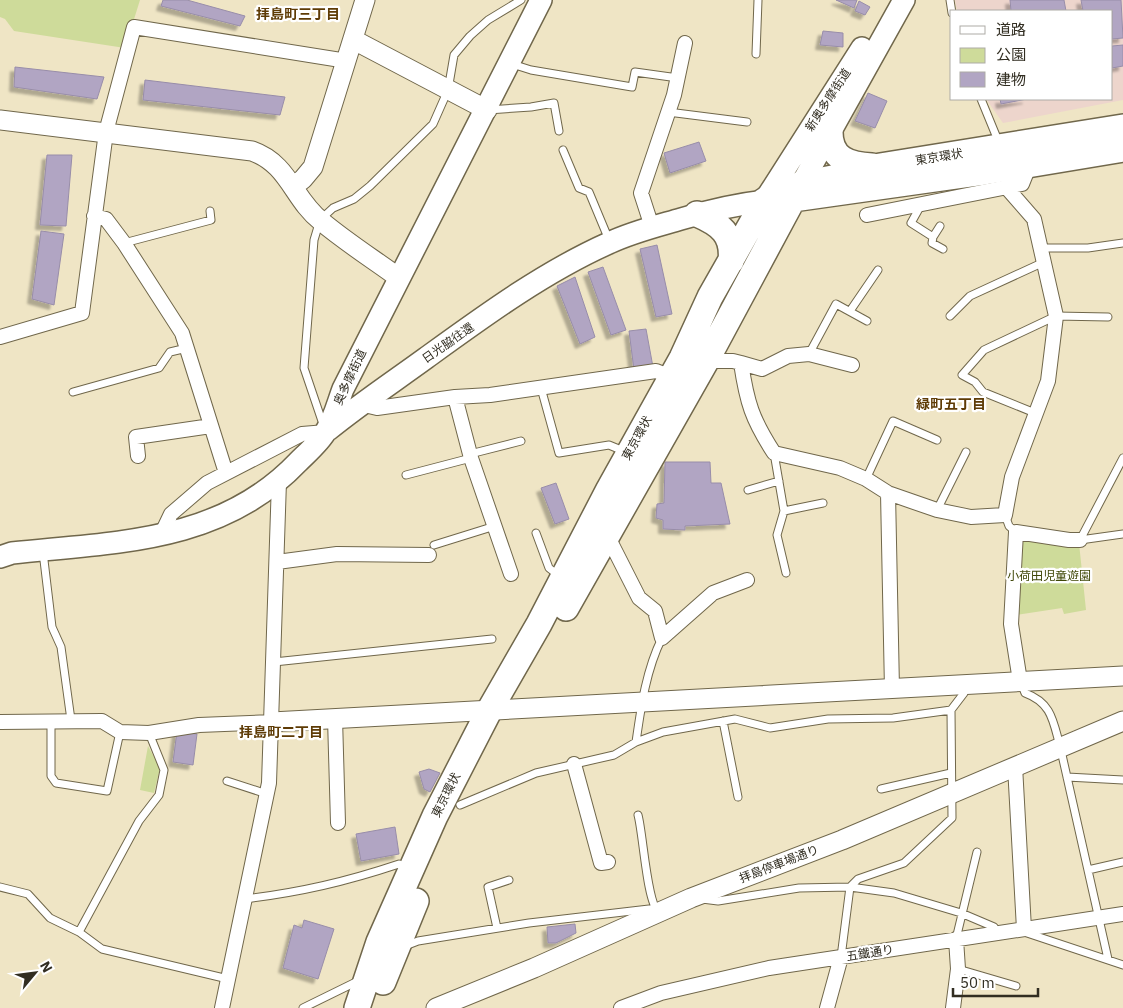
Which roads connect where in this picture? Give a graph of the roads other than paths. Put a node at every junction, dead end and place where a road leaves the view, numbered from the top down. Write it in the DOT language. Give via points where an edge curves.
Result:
graph roads {
  1 [pos="365,0"];
  2 [pos="520,0"];
  3 [pos="541,0"];
  4 [pos="758,0"];
  5 [pos="890,0"];
  6 [pos="904,0"];
  7 [pos="354,40"];
  8 [pos="685,43"];
  9 [pos="756,54"];
  10 [pos="348,61"];
  11 [pos="509,63"];
  12 [pos="678,78"];
  13 [pos="448,90"];
  14 [pos="981,100"];
  15 [pos="487,110"];
  16 [pos="668,112"];
  17 [pos="0,120"];
  18 [pos="747,122"];
  19 [pos="1123,127"];
  20 [pos="559,131"];
  21 [pos="106,132"];
  22 [pos="830,132"];
  23 [pos="1002,143"];
  24 [pos="1123,149"];
  25 [pos="563,150"];
  26 [pos="1037,163"];
  27 [pos="1123,164"];
  28 [pos="887,165"];
  29 [pos="294,186"];
  30 [pos="1006,188"];
  31 [pos="797,192"];
  32 [pos="765,200"];
  33 [pos="922,205"];
  34 [pos="210,211"];
  35 [pos="697,214"];
  36 [pos="867,214"];
  37 [pos="94,216"];
  38 [pos="320,220"];
  39 [pos="652,226"];
  40 [pos="940,226"];
  41 [pos="932,237"];
  42 [pos="610,242"];
  43 [pos="124,243"];
  44 [pos="1123,243"];
  45 [pos="1042,248"];
  46 [pos="943,249"];
  47 [pos="730,261"];
  48 [pos="1044,262"];
  49 [pos="878,270"];
  50 [pos="399,278"];
  51 [pos="850,311"];
  52 [pos="950,316"];
  53 [pos="1056,316"];
  54 [pos="1108,317"];
  55 [pos="867,321"];
  56 [pos="0,337"];
  57 [pos="187,348"];
  58 [pos="809,354"];
  59 [pos="706,362"];
  60 [pos="741,363"];
  61 [pos="852,364"];
  62 [pos="671,377"];
  63 [pos="541,388"];
  64 [pos="73,392"];
  65 [pos="455,396"];
  66 [pos="360,404"];
  67 [pos="1035,413"];
  68 [pos="211,426"];
  69 [pos="326,432"];
  70 [pos="938,440"];
  71 [pos="521,441"];
  72 [pos="966,452"];
  73 [pos="774,453"];
  74 [pos="628,454"];
  75 [pos="138,456"];
  76 [pos="471,456"];
  77 [pos="1123,458"];
  78 [pos="226,473"];
  79 [pos="406,475"];
  80 [pos="866,479"];
  81 [pos="279,481"];
  82 [pos="779,481"];
  83 [pos="748,490"];
  84 [pos="888,493"];
  85 [pos="823,503"];
  86 [pos="784,510"];
  87 [pos="937,510"];
  88 [pos="1005,515"];
  89 [pos="496,526"];
  90 [pos="1016,532"];
  91 [pos="536,533"];
  92 [pos="1123,534"];
  93 [pos="161,535"];
  94 [pos="607,535"];
  95 [pos="1080,540"];
  96 [pos="43,550"];
  97 [pos="431,550"];
  98 [pos="0,557"];
  99 [pos="276,562"];
  100 [pos="786,573"];
  101 [pos="511,574"];
  102 [pos="563,579"];
  103 [pos="747,580"];
  104 [pos="662,638"];
  105 [pos="492,639"];
  106 [pos="274,662"];
  107 [pos="1123,676"];
  108 [pos="1020,681"];
  109 [pos="966,684"];
  110 [pos="892,689"];
  111 [pos="642,703"];
  112 [pos="499,710"];
  113 [pos="951,710"];
  114 [pos="335,718"];
  115 [pos="51,720"];
  116 [pos="72,720"];
  117 [pos="723,721"];
  118 [pos="1123,721"];
  119 [pos="0,722"];
  120 [pos="272,722"];
  121 [pos="120,732"];
  122 [pos="149,733"];
  123 [pos="636,742"];
  124 [pos="1060,746"];
  125 [pos="574,764"];
  126 [pos="1016,766"];
  127 [pos="951,773"];
  128 [pos="1067,777"];
  129 [pos="1123,780"];
  130 [pos="227,781"];
  131 [pos="881,789"];
  132 [pos="952,793"];
  133 [pos="267,794"];
  134 [pos="738,797"];
  135 [pos="460,805"];
  136 [pos="638,815"];
  137 [pos="338,823"];
  138 [pos="977,852"];
  139 [pos="608,862"];
  140 [pos="1123,862"];
  141 [pos="411,869"];
  142 [pos="1088,870"];
  143 [pos="509,880"];
  144 [pos="0,887"];
  145 [pos="850,887"];
  146 [pos="691,898"];
  147 [pos="245,899"];
  148 [pos="657,910"];
  149 [pos="961,914"];
  150 [pos="1123,914"];
  151 [pos="1098,917"];
  152 [pos="497,928"];
  153 [pos="1021,929"];
  154 [pos="79,932"];
  155 [pos="998,933"];
  156 [pos="956,939"];
  157 [pos="394,951"];
  158 [pos="841,957"];
  159 [pos="1108,959"];
  160 [pos="1123,965"];
  161 [pos="958,969"];
  162 [pos="368,976"];
  163 [pos="228,979"];
  164 [pos="1016,986"];
  165 [pos="222,1008"];
  166 [pos="303,1008"];
  167 [pos="357,1008"];
  168 [pos="374,1008"];
  169 [pos="436,1008"];
  170 [pos="621,1008"];
  171 [pos="827,1008"];
  172 [pos="953,1008"];
  1 -- 7 [label="street"];
  2 -- 13 [label="lane" via="488,20 454,55"];
  3 -- 11 [label="main road, 奥多摩街道"];
  4 -- 9 [label="lane"];
  5 -- 32 [label="main road, 新奥多摩街道"];
  6 -- 22 [label="main road, 新奥多摩街道"];
  7 -- 10 [label="street"];
  7 -- 13 [label="street"];
  8 -- 12 [label="street"];
  10 -- 21 [label="street" via="134,27"];
  10 -- 29 [label="street" via="313,167"];
  11 -- 12 [label="lane" via="531,70 632,87 636,72"];
  11 -- 15 [label="main road, 奥多摩街道"];
  12 -- 16 [label="street"];
  13 -- 15 [label="street"];
  13 -- 38 [label="lane" via="433,124 370,186 354,199 332,208"];
  14 -- 23 [label="lane"];
  15 -- 20 [label="lane" via="554,103"];
  15 -- 50 [label="main road, 奥多摩街道"];
  16 -- 18 [label="lane"];
  16 -- 39 [label="street" via="642,193"];
  17 -- 21 [label="street"];
  19 -- 23 [label="highway, 東京環状"];
  21 -- 29 [label="street" via="252,151 275,162"];
  21 -- 37 [label="street"];
  22 -- 28 [label="highway" via="834,151 842,160 854,165"];
  22 -- 31 [label="main road, 新奥多摩街道"];
  23 -- 28 [label="highway, 東京環状"];
  24 -- 26 [label="highway, 東京環状"];
  25 -- 42 [label="lane" via="579,188 589,192"];
  26 -- 27 [label="highway" via="1068,173"];
  26 -- 30 [label="street" via="1022,184"];
  26 -- 31 [label="highway, 東京環状"];
  28 -- 31 [label="highway, 東京環状"];
  29 -- 38 [label="street" via="302,201"];
  30 -- 33 [label="street"];
  30 -- 45 [label="street" via="1034,219"];
  31 -- 32 [label="highway, 東京環状"];
  31 -- 59 [label="highway, 東京環状"];
  32 -- 35 [label="main road, 日光脇往還"];
  32 -- 47 [label="highway, 東京環状"];
  33 -- 36 [label="street"];
  33 -- 41 [label="lane" via="911,223"];
  34 -- 43 [label="lane" via="211,220"];
  35 -- 39 [label="main road, 日光脇往還"];
  35 -- 47 [label="highway" via="726,231 731,242"];
  37 -- 43 [label="street" via="106,219"];
  37 -- 56 [label="street" via="82,313"];
  38 -- 50 [label="street"];
  38 -- 69 [label="lane" via="314,240 304,368"];
  39 -- 42 [label="main road, 日光脇往還"];
  40 -- 41 [label="lane"];
  41 -- 46 [label="lane" via="932,243"];
  42 -- 66 [label="main road, 日光脇往還" via="566,264 516,296"];
  43 -- 57 [label="street" via="182,334"];
  44 -- 45 [label="lane" via="1088,248"];
  45 -- 48 [label="street"];
  47 -- 62 [label="highway, 東京環状"];
  48 -- 52 [label="lane" via="970,296"];
  48 -- 53 [label="street"];
  49 -- 51 [label="lane"];
  50 -- 69 [label="main road, 奥多摩街道" via="343,389"];
  51 -- 55 [label="lane"];
  51 -- 58 [label="lane" via="836,304"];
  53 -- 54 [label="lane"];
  53 -- 67 [label="street" via="1048,381"];
  53 -- 67 [label="lane" via="984,350 962,375 975,382 983,392"];
  57 -- 64 [label="lane" via="170,352 159,368"];
  57 -- 68 [label="street"];
  58 -- 60 [label="street" via="788,356 762,368"];
  58 -- 61 [label="street"];
  59 -- 60 [label="street"];
  59 -- 94 [label="highway, 東京環状"];
  60 -- 73 [label="street" via="747,403"];
  62 -- 63 [label="street" via="656,371"];
  62 -- 74 [label="highway, 東京環状"];
  63 -- 65 [label="street"];
  63 -- 74 [label="lane" via="559,453 609,445"];
  65 -- 66 [label="street" via="376,408"];
  65 -- 76 [label="street"];
  66 -- 69 [label="main road, 日光脇往還"];
  67 -- 88 [label="street" via="1012,477"];
  68 -- 75 [label="street" via="136,436"];
  68 -- 78 [label="street"];
  69 -- 78 [label="street" via="302,434"];
  69 -- 81 [label="main road, 奥多摩街道"];
  70 -- 80 [label="lane" via="892,421"];
  71 -- 76 [label="lane"];
  72 -- 87 [label="lane"];
  73 -- 80 [label="street" via="840,468"];
  73 -- 82 [label="lane"];
  74 -- 102 [label="highway, 東京環状"];
  76 -- 79 [label="lane"];
  76 -- 89 [label="street"];
  77 -- 95 [label="lane"];
  78 -- 93 [label="street" via="207,483 171,514"];
  80 -- 84 [label="street"];
  81 -- 93 [label="main road, 奥多摩街道" via="236,510 188,529"];
  81 -- 99 [label="street"];
  82 -- 83 [label="lane"];
  82 -- 86 [label="lane"];
  84 -- 87 [label="street"];
  84 -- 110 [label="street"];
  85 -- 86 [label="lane"];
  86 -- 100 [label="lane" via="776,535"];
  87 -- 88 [label="street" via="971,518"];
  88 -- 90 [label="lane" via="1009,526"];
  89 -- 97 [label="lane"];
  89 -- 101 [label="street"];
  90 -- 95 [label="street"];
  90 -- 108 [label="street" via="1011,624"];
  91 -- 102 [label="lane" via="548,568"];
  92 -- 95 [label="lane"];
  93 -- 96 [label="main road, 奥多摩街道" via="112,544"];
  94 -- 104 [label="street" via="639,598 655,612"];
  94 -- 112 [label="highway, 東京環状"];
  96 -- 98 [label="main road, 奥多摩街道"];
  96 -- 116 [label="lane" via="52,627 61,647"];
  97 -- 99 [label="street" via="337,554"];
  99 -- 106 [label="street"];
  102 -- 112 [label="highway, 東京環状"];
  103 -- 104 [label="street" via="713,592"];
  104 -- 111 [label="lane"];
  105 -- 106 [label="lane"];
  106 -- 120 [label="street"];
  107 -- 108 [label="street"];
  108 -- 109 [label="street"];
  108 -- 124 [label="lane" via="1025,693 1038,698 1050,712"];
  109 -- 110 [label="street"];
  109 -- 113 [label="lane" via="964,693"];
  110 -- 111 [label="street"];
  111 -- 112 [label="street"];
  111 -- 123 [label="lane"];
  112 -- 114 [label="street"];
  112 -- 135 [label="highway, 東京環状"];
  112 -- 141 [label="highway, 東京環状" via="435,816"];
  113 -- 117 [label="lane" via="893,718 828,719 770,728 735,719"];
  113 -- 127 [label="lane"];
  114 -- 120 [label="street"];
  114 -- 137 [label="street"];
  115 -- 116 [label="street"];
  115 -- 119 [label="street"];
  115 -- 121 [label="lane" via="51,776 56,783 107,791"];
  116 -- 121 [label="street" via="102,721"];
  117 -- 123 [label="lane" via="663,732"];
  117 -- 134 [label="lane"];
  118 -- 124 [label="street, 拝島停車場通り"];
  120 -- 122 [label="street" via="199,726"];
  120 -- 133 [label="street"];
  121 -- 122 [label="street"];
  122 -- 154 [label="lane" via="164,770 158,794 139,821"];
  123 -- 125 [label="lane" via="614,755"];
  124 -- 126 [label="street, 拝島停車場通り"];
  124 -- 128 [label="lane"];
  125 -- 135 [label="lane" via="536,773"];
  125 -- 139 [label="street" via="601,863"];
  126 -- 132 [label="street, 拝島停車場通り"];
  126 -- 153 [label="street"];
  127 -- 131 [label="lane"];
  127 -- 132 [label="lane"];
  128 -- 129 [label="lane"];
  128 -- 142 [label="lane"];
  130 -- 133 [label="lane"];
  132 -- 145 [label="lane" via="952,818 904,863 858,879"];
  132 -- 146 [label="street, 拝島停車場通り"];
  133 -- 147 [label="street"];
  135 -- 157 [label="highway, 東京環状"];
  136 -- 148 [label="lane"];
  138 -- 149 [label="lane" via="968,897"];
  140 -- 142 [label="lane"];
  141 -- 147 [label="lane" via="399,864 302,892"];
  141 -- 162 [label="highway, 東京環状" via="378,942"];
  142 -- 151 [label="lane"];
  143 -- 152 [label="lane" via="488,887"];
  144 -- 154 [label="lane" via="28,894 50,918"];
  145 -- 146 [label="lane" via="799,888 718,901"];
  145 -- 149 [label="lane" via="894,893"];
  145 -- 158 [label="lane"];
  146 -- 148 [label="street, 拝島停車場通り"];
  147 -- 163 [label="street"];
  148 -- 152 [label="lane"];
  148 -- 169 [label="street, 拝島停車場通り"];
  149 -- 155 [label="lane" via="994,926"];
  149 -- 156 [label="lane"];
  150 -- 151 [label="street, 五鐵通り"];
  151 -- 153 [label="street, 五鐵通り"];
  151 -- 159 [label="lane"];
  152 -- 157 [label="lane" via="418,941"];
  153 -- 155 [label="street, 五鐵通り"];
  153 -- 159 [label="lane"];
  154 -- 163 [label="lane" via="102,949"];
  155 -- 156 [label="street, 五鐵通り"];
  156 -- 158 [label="street, 五鐵通り"];
  156 -- 161 [label="street"];
  157 -- 168 [label="highway, 東京環状"];
  158 -- 170 [label="street, 五鐵通り" via="712,980 661,992"];
  158 -- 171 [label="street"];
  159 -- 160 [label="lane"];
  161 -- 164 [label="lane"];
  161 -- 172 [label="street"];
  162 -- 166 [label="lane"];
  162 -- 167 [label="highway, 東京環状"];
  163 -- 165 [label="street"];
}
